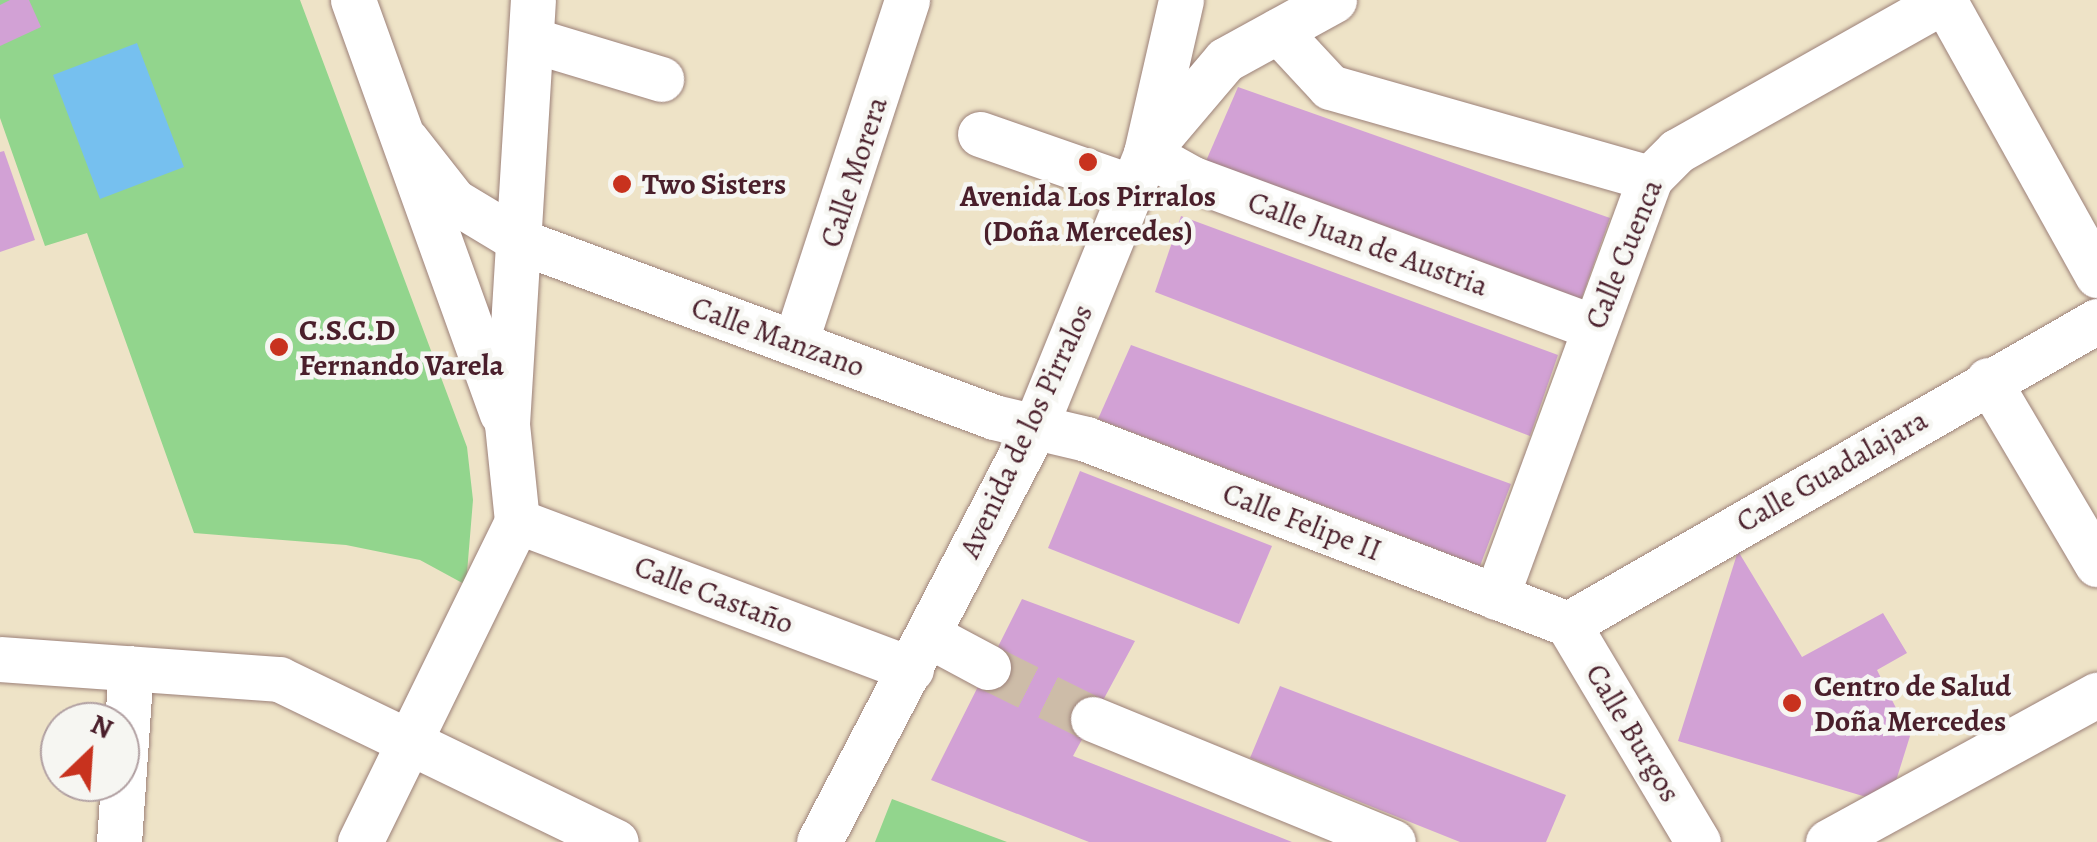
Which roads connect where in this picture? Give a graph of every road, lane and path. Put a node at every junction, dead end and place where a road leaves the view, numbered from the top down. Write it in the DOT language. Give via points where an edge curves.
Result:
graph roads {
  1 [pos="352,0"];
  2 [pos="908,0"];
  3 [pos="1181,0"];
  4 [pos="1334,0"];
  5 [pos="1945,0"];
  6 [pos="533,20"];
  7 [pos="1278,32"];
  8 [pos="662,79"];
  9 [pos="980,134"];
  10 [pos="406,140"];
  11 [pos="1139,170"];
  12 [pos="1650,178"];
  13 [pos="482,222"];
  14 [pos="522,242"];
  15 [pos="444,254"];
  16 [pos="2097,275"];
  17 [pos="2097,320"];
  18 [pos="1594,327"];
  19 [pos="794,343"];
  20 [pos="1988,380"];
  21 [pos="506,424"];
  22 [pos="1035,427"];
  23 [pos="517,521"];
  24 [pos="2097,564"];
  25 [pos="1496,597"];
  26 [pos="1568,624"];
  27 [pos="920,652"];
  28 [pos="0,659"];
  29 [pos="988,667"];
  30 [pos="131,668"];
  31 [pos="2097,694"];
  32 [pos="1093,719"];
  33 [pos="410,742"];
  34 [pos="596,838"];
  35 [pos="119,842"];
  36 [pos="360,842"];
  37 [pos="819,842"];
  38 [pos="1393,842"];
  39 [pos="1698,842"];
  40 [pos="1828,842"];
  1 -- 10 [label="street"];
  2 -- 19 [label="street, Calle Morera" via="848,197"];
  3 -- 11 [label="street, Avenida de los Pirralos"];
  4 -- 7 [label="street"];
  5 -- 12 [label="street, Calle Cuenca" via="1677,150"];
  5 -- 16 [label="street"];
  6 -- 8 [label="street"];
  6 -- 14 [label="street"];
  7 -- 11 [label="street" via="1226,60"];
  7 -- 12 [label="street" via="1330,87"];
  9 -- 11 [label="street, Calle Juan de Austria"];
  10 -- 13 [label="street, Calle Manzano" via="446,193"];
  10 -- 15 [label="street"];
  11 -- 18 [label="street, Calle Juan de Austria" via="1194,179"];
  11 -- 22 [label="street, Avenida de los Pirralos"];
  12 -- 18 [label="street, Calle Cuenca"];
  13 -- 14 [label="street, Calle Manzano"];
  13 -- 15 [label="street" via="452,232"];
  14 -- 19 [label="street, Calle Manzano"];
  14 -- 21 [label="street"];
  15 -- 21 [label="street"];
  17 -- 20 [label="street, Calle Guadalajara"];
  18 -- 25 [label="street, Calle Cuenca"];
  19 -- 22 [label="street, Calle Manzano"];
  20 -- 24 [label="street"];
  20 -- 26 [label="street, Calle Guadalajara"];
  21 -- 23 [label="street"];
  22 -- 25 [label="street, Calle Felipe II" via="1086,439"];
  22 -- 27 [label="street, Avenida de los Pirralos"];
  23 -- 27 [label="street, Calle Castaño"];
  23 -- 33 [label="street"];
  25 -- 26 [label="street, Calle Felipe II"];
  26 -- 39 [label="street, Calle Burgos"];
  27 -- 29 [label="street, Calle Castaño"];
  27 -- 37 [label="street, Avenida de los Pirralos"];
  28 -- 30 [label="street"];
  30 -- 33 [label="street" via="279,679"];
  30 -- 35 [label="street"];
  31 -- 40 [label="street"];
  32 -- 38 [label="street"];
  33 -- 34 [label="street"];
  33 -- 36 [label="street"];
}
